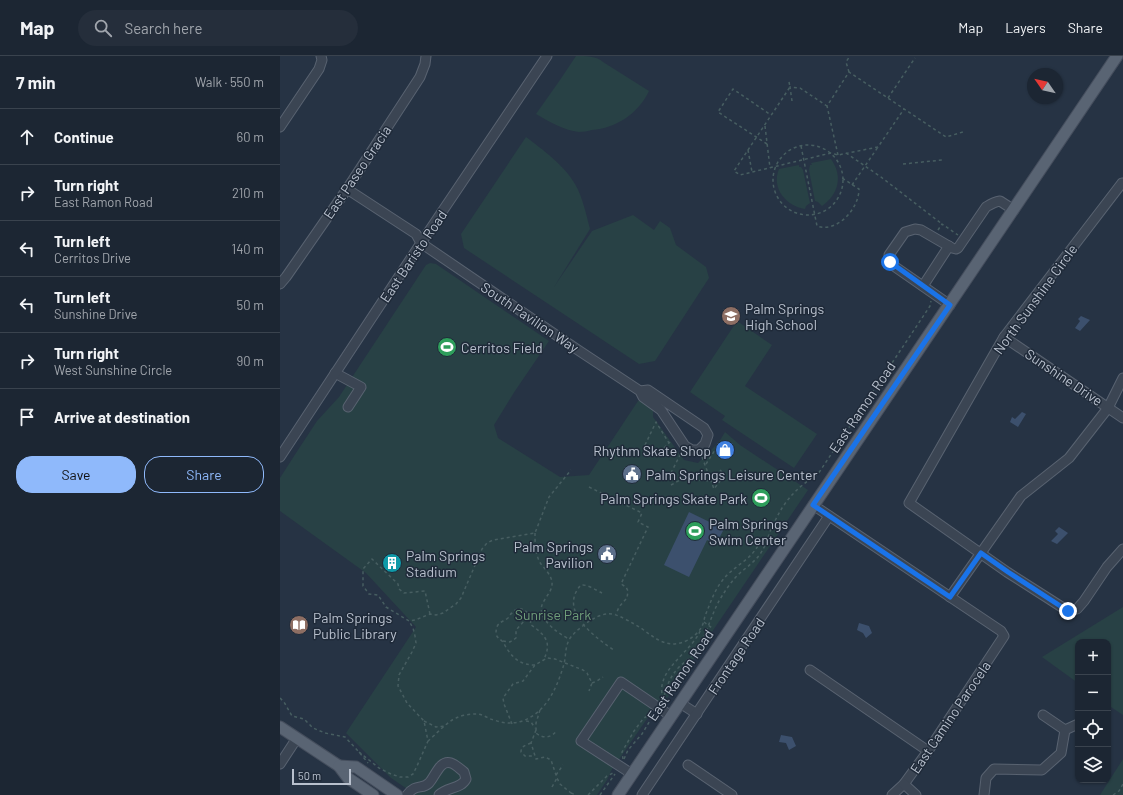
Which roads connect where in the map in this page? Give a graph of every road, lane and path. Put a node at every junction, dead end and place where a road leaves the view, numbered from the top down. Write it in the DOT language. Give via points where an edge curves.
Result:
graph roads {
  1 [pos="321,56"];
  2 [pos="426,56"];
  3 [pos="547,56"];
  4 [pos="850,56"];
  5 [pos="1118,56"];
  6 [pos="914,58"];
  7 [pos="850,72"];
  8 [pos="789,82"];
  9 [pos="790,87"];
  10 [pos="888,98"];
  11 [pos="792,101"];
  12 [pos="827,106"];
  13 [pos="904,109"];
  14 [pos="772,115"];
  15 [pos="765,125"];
  16 [pos="280,127"];
  17 [pos="963,132"];
  18 [pos="756,138"];
  19 [pos="767,144"];
  20 [pos="801,146"];
  21 [pos="878,147"];
  22 [pos="748,150"];
  23 [pos="831,153"];
  24 [pos="846,154"];
  25 [pos="838,155"];
  26 [pos="804,160"];
  27 [pos="942,160"];
  28 [pos="903,164"];
  29 [pos="776,166"];
  30 [pos="865,166"];
  31 [pos="770,168"];
  32 [pos="752,172"];
  33 [pos="842,178"];
  34 [pos="1123,184"];
  35 [pos="852,185"];
  36 [pos="347,189"];
  37 [pos="1014,210"];
  38 [pos="815,215"];
  39 [pos="942,224"];
  40 [pos="936,232"];
  41 [pos="965,239"];
  42 [pos="421,242"];
  43 [pos="949,246"];
  44 [pos="280,284"];
  45 [pos="923,286"];
  46 [pos="930,297"];
  47 [pos="950,305"];
  48 [pos="1004,337"];
  49 [pos="335,373"];
  50 [pos="1123,378"];
  51 [pos="640,391"];
  52 [pos="348,407"];
  53 [pos="1108,408"];
  54 [pos="1123,418"];
  55 [pos="669,443"];
  56 [pos="644,445"];
  57 [pos="685,446"];
  58 [pos="718,448"];
  59 [pos="699,450"];
  60 [pos="281,452"];
  61 [pos="705,464"];
  62 [pos="571,470"];
  63 [pos="720,470"];
  64 [pos="671,473"];
  65 [pos="711,481"];
  66 [pos="671,485"];
  67 [pos="589,487"];
  68 [pos="813,505"];
  69 [pos="829,516"];
  70 [pos="535,533"];
  71 [pos="767,541"];
  72 [pos="1123,549"];
  73 [pos="981,553"];
  74 [pos="602,593"];
  75 [pos="950,597"];
  76 [pos="542,613"];
  77 [pos="430,614"];
  78 [pos="616,614"];
  79 [pos="532,617"];
  80 [pos="409,621"];
  81 [pos="703,621"];
  82 [pos="708,624"];
  83 [pos="584,625"];
  84 [pos="702,627"];
  85 [pos="712,628"];
  86 [pos="569,639"];
  87 [pos="503,641"];
  88 [pos="616,651"];
  89 [pos="543,661"];
  90 [pos="564,663"];
  91 [pos="535,665"];
  92 [pos="810,670"];
  93 [pos="603,677"];
  94 [pos="592,683"];
  95 [pos="589,691"];
  96 [pos="280,698"];
  97 [pos="680,703"];
  98 [pos="659,708"];
  99 [pos="540,710"];
  100 [pos="697,714"];
  101 [pos="1043,715"];
  102 [pos="671,716"];
  103 [pos="424,721"];
  104 [pos="525,721"];
  105 [pos="512,724"];
  106 [pos="1075,725"];
  107 [pos="445,726"];
  108 [pos="280,727"];
  109 [pos="536,729"];
  110 [pos="557,730"];
  111 [pos="1065,730"];
  112 [pos="297,738"];
  113 [pos="428,741"];
  114 [pos="531,743"];
  115 [pos="928,751"];
  116 [pos="360,752"];
  117 [pos="534,756"];
  118 [pos="280,764"];
  119 [pos="563,764"];
  120 [pos="688,765"];
  121 [pos="339,766"];
  122 [pos="370,766"];
  123 [pos="632,774"];
  124 [pos="556,775"];
  125 [pos="557,778"];
  126 [pos="904,784"];
  127 [pos="1123,784"];
  128 [pos="552,787"];
  129 [pos="571,794"];
  130 [pos="897,794"];
  131 [pos="373,795"];
  132 [pos="397,795"];
  133 [pos="407,795"];
  134 [pos="439,795"];
  135 [pos="576,795"];
  136 [pos="588,795"];
  137 [pos="600,795"];
  138 [pos="618,795"];
  139 [pos="642,795"];
  140 [pos="732,795"];
  141 [pos="916,795"];
  142 [pos="984,795"];
  143 [pos="1114,795"];
  1 -- 16 [label="street" via="319,69"];
  2 -- 36 [label="street, East Paseo Gracia" via="420,76"];
  3 -- 42 [label="street, East Baristo Road"];
  4 -- 7 [label="path" via="846,62"];
  5 -- 37 [label="main road, East Ramon Road"];
  6 -- 10 [label="path"];
  7 -- 10 [label="path"];
  7 -- 12 [label="path"];
  8 -- 9 [label="path"];
  9 -- 11 [label="path"];
  9 -- 12 [label="path" via="800,88"];
  9 -- 14 [label="path"];
  10 -- 13 [label="path"];
  12 -- 25 [label="path"];
  13 -- 17 [label="path" via="946,138"];
  13 -- 21 [label="path"];
  14 -- 15 [label="path"];
  14 -- 18 [label="path" via="733,89 718,112"];
  15 -- 18 [label="path"];
  15 -- 19 [label="path"];
  18 -- 19 [label="path"];
  18 -- 22 [label="path"];
  19 -- 31 [label="path"];
  20 -- 23 [label="path" via="813,144"];
  20 -- 26 [label="path"];
  20 -- 29 [label="path" via="785,154"];
  21 -- 24 [label="path"];
  21 -- 30 [label="path"];
  22 -- 32 [label="path"];
  22 -- 32 [label="path" via="734,171 740,175"];
  23 -- 25 [label="path"];
  23 -- 26 [label="path"];
  23 -- 33 [label="path"];
  24 -- 25 [label="path"];
  24 -- 30 [label="path"];
  26 -- 29 [label="path"];
  26 -- 38 [label="path"];
  27 -- 28 [label="path"];
  29 -- 31 [label="path"];
  29 -- 38 [label="path" via="773,182 776,195 785,208 806,216"];
  30 -- 35 [label="path"];
  30 -- 39 [label="path"];
  31 -- 32 [label="path"];
  33 -- 35 [label="path"];
  33 -- 38 [label="path" via="840,197 824,212"];
  34 -- 48 [label="street, North Sunshine Circle"];
  35 -- 38 [label="path" via="859,189 857,199 850,213 839,223 830,227 817,226"];
  36 -- 42 [label="street, South Pavilion Way" via="416,234"];
  36 -- 44 [label="street, East Paseo Gracia"];
  37 -- 41 [label="street" via="1000,201 990,204"];
  37 -- 47 [label="main road, East Ramon Road"];
  39 -- 40 [label="path"];
  39 -- 41 [label="path"];
  41 -- 43 [label="street" via="956,249"];
  42 -- 49 [label="street, East Baristo Road"];
  42 -- 51 [label="street, South Pavilion Way"];
  43 -- 45 [label="street"];
  43 -- 45 [label="street" via="915,229 905,232 889,255 891,264"];
  45 -- 47 [label="street"];
  46 -- 71 [label="path" via="930,306 818,474 805,482 788,499 773,524"];
  47 -- 68 [label="main road, East Ramon Road"];
  48 -- 53 [label="street, Sunshine Drive"];
  48 -- 73 [label="street, North Sunshine Circle" via="909,503"];
  49 -- 52 [label="street" via="361,387"];
  49 -- 60 [label="street, East Baristo Road"];
  50 -- 53 [label="street"];
  51 -- 57 [label="street, South Pavilion Way" via="643,397 661,410"];
  51 -- 59 [label="street, South Pavilion Way" via="648,390 704,428 708,435 705,444"];
  53 -- 54 [label="street, Sunshine Drive"];
  53 -- 73 [label="street" via="1069,458 1021,496"];
  55 -- 56 [label="path" via="656,422"];
  57 -- 59 [label="street"];
  57 -- 64 [label="path"];
  58 -- 61 [label="path"];
  59 -- 61 [label="path"];
  61 -- 65 [label="path"];
  62 -- 70 [label="path" via="549,497"];
  63 -- 65 [label="path" via="723,473 714,489"];
  65 -- 66 [label="path" via="682,479"];
  67 -- 78 [label="path" via="642,513 638,522 648,526 621,584 628,591 627,598"];
  68 -- 69 [label="street"];
  68 -- 97 [label="main road, East Ramon Road"];
  69 -- 75 [label="street"];
  69 -- 100 [label="street, Frontage Road"];
  70 -- 76 [label="path" via="537,554 552,581 552,588 542,605"];
  70 -- 77 [label="path" via="487,543 461,598 443,613"];
  71 -- 81 [label="path" via="762,542 722,581 711,599"];
  71 -- 82 [label="path" via="763,551 739,574 721,597"];
  72 -- 73 [label="street" via="1077,609 1068,611"];
  73 -- 75 [label="street"];
  74 -- 83 [label="path" via="584,585 577,591 573,607"];
  75 -- 115 [label="street, East Camino Parocela" via="1001,631 1004,636"];
  76 -- 79 [label="path"];
  76 -- 86 [label="path" via="550,626"];
  77 -- 80 [label="path"];
  77 -- 80 [label="path" via="424,590 404,594 398,584 372,559 363,569 363,586 368,594 378,594 386,607"];
  78 -- 83 [label="path" via="603,614"];
  78 -- 84 [label="path" via="669,644 687,640"];
  79 -- 87 [label="path" via="526,619 516,630 516,638 510,642"];
  79 -- 87 [label="path" via="520,608 515,609 498,625 496,635"];
  79 -- 89 [label="path" via="530,624 547,641"];
  80 -- 103 [label="path" via="416,643 399,674 398,686 407,703"];
  81 -- 82 [label="path"];
  81 -- 84 [label="path"];
  82 -- 85 [label="path"];
  82 -- 98 [label="path" via="697,650 670,679"];
  83 -- 86 [label="path"];
  83 -- 88 [label="path"];
  84 -- 98 [label="path" via="696,639 668,671 661,686"];
  86 -- 90 [label="path"];
  87 -- 91 [label="path" via="509,653 518,661"];
  89 -- 90 [label="path" via="548,658"];
  89 -- 91 [label="path"];
  90 -- 94 [label="path" via="585,671"];
  90 -- 99 [label="path" via="549,699"];
  91 -- 105 [label="path" via="523,682 513,684 504,698"];
  92 -- 115 [label="street"];
  93 -- 94 [label="path"];
  94 -- 95 [label="path"];
  96 -- 116 [label="path" via="292,716 304,719 313,728 325,733 345,737"];
  97 -- 100 [label="street"];
  97 -- 102 [label="main road, East Ramon Road"];
  98 -- 98 [label="path" via="643,719 634,731 622,752 623,760"];
  98 -- 102 [label="street"];
  98 -- 123 [label="street" via="621,682 581,740"];
  99 -- 104 [label="path"];
  99 -- 109 [label="path"];
  100 -- 139 [label="street, Frontage Road"];
  101 -- 111 [label="street"];
  102 -- 123 [label="main road, East Ramon Road"];
  103 -- 107 [label="path" via="436,727"];
  103 -- 113 [label="path"];
  104 -- 105 [label="path"];
  104 -- 109 [label="path" via="531,722"];
  105 -- 107 [label="path" via="494,721 478,714 455,718"];
  106 -- 111 [label="street"];
  107 -- 113 [label="path"];
  108 -- 112 [label="main road"];
  109 -- 110 [label="path" via="538,735 547,737 555,734"];
  109 -- 114 [label="path"];
  111 -- 142 [label="street" via="1061,753 1042,770 994,769 986,778"];
  112 -- 118 [label="street"];
  112 -- 121 [label="main road"];
  113 -- 116 [label="path" via="413,774 408,777 400,777 379,768"];
  114 -- 117 [label="path"];
  114 -- 117 [label="path" via="522,747 522,752 525,756"];
  115 -- 126 [label="street, East Camino Parocela"];
  116 -- 122 [label="path"];
  117 -- 124 [label="path" via="536,760 545,757 552,760"];
  119 -- 124 [label="path"];
  120 -- 140 [label="street"];
  121 -- 131 [label="main road" via="348,778"];
  121 -- 132 [label="main road" via="356,767"];
  123 -- 138 [label="main road, East Ramon Road"];
  124 -- 125 [label="path"];
  125 -- 128 [label="path"];
  125 -- 129 [label="path"];
  126 -- 130 [label="street, East Camino Parocela"];
  126 -- 141 [label="street"];
  127 -- 143 [label="path"];
  129 -- 135 [label="path"];
  133 -- 134 [label="street" via="414,788 428,784 445,762 450,762 464,772 465,781"];
  136 -- 137 [label="path" via="607,776 617,772"];
}
